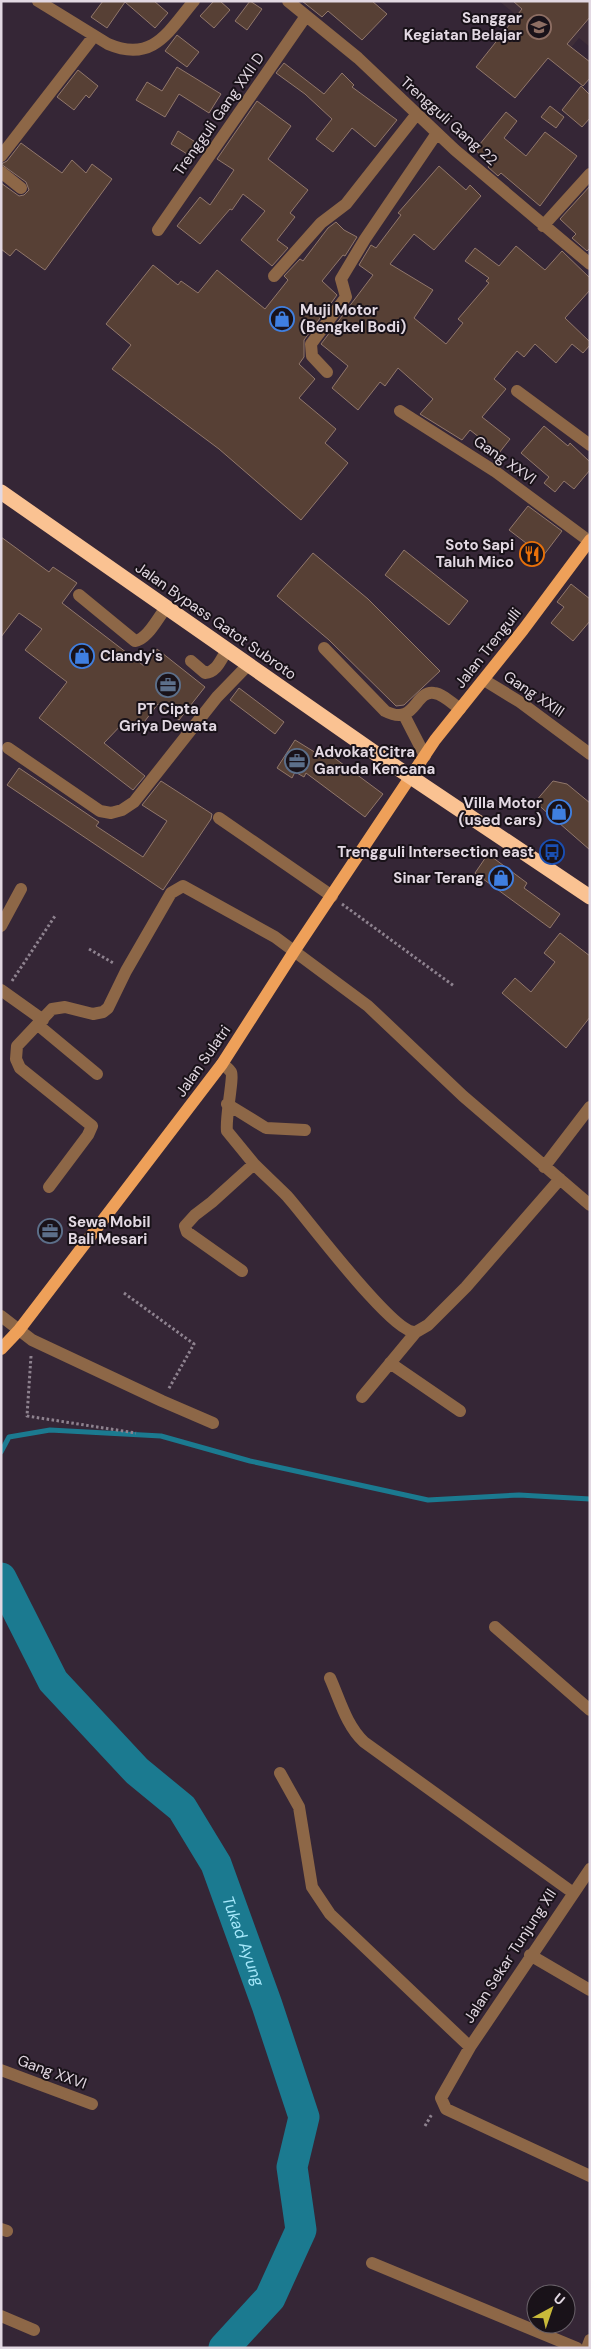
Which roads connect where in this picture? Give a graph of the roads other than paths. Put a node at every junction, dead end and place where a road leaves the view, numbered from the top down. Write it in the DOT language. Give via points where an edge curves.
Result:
graph roads {
  1 [pos="38,1"];
  2 [pos="194,1"];
  3 [pos="288,1"];
  4 [pos="306,16"];
  5 [pos="94,36"];
  6 [pos="416,114"];
  7 [pos="436,133"];
  8 [pos="1,156"];
  9 [pos="1,172"];
  10 [pos="590,174"];
  11 [pos="21,188"];
  12 [pos="543,226"];
  13 [pos="158,230"];
  14 [pos="590,264"];
  15 [pos="274,276"];
  16 [pos="327,372"];
  17 [pos="517,391"];
  18 [pos="400,411"];
  19 [pos="590,446"];
  20 [pos="1,492"];
  21 [pos="589,540"];
  22 [pos="79,595"];
  23 [pos="166,608"];
  24 [pos="324,648"];
  25 [pos="227,650"];
  26 [pos="191,661"];
  27 [pos="248,665"];
  28 [pos="484,680"];
  29 [pos="460,709"];
  30 [pos="404,715"];
  31 [pos="8,748"];
  32 [pos="590,754"];
  33 [pos="425,756"];
  34 [pos="412,778"];
  35 [pos="219,818"];
  36 [pos="21,889"];
  37 [pos="332,896"];
  38 [pos="590,897"];
  39 [pos="1,926"];
  40 [pos="295,950"];
  41 [pos="3,991"];
  42 [pos="41,1022"];
  43 [pos="222,1064"];
  44 [pos="97,1074"];
  45 [pos="227,1104"];
  46 [pos="590,1108"];
  47 [pos="305,1130"];
  48 [pos="254,1164"];
  49 [pos="544,1167"];
  50 [pos="560,1179"];
  51 [pos="49,1188"];
  52 [pos="590,1205"];
  53 [pos="242,1271"];
  54 [pos="1,1316"];
  55 [pos="19,1330"];
  56 [pos="416,1332"];
  57 [pos="1,1349"];
  58 [pos="390,1363"];
  59 [pos="362,1397"];
  60 [pos="460,1411"];
  61 [pos="214,1423"];
  62 [pos="495,1627"];
  63 [pos="330,1678"];
  64 [pos="590,1710"];
  65 [pos="280,1772"];
  66 [pos="590,1868"];
  67 [pos="572,1892"];
  68 [pos="530,1955"];
  69 [pos="590,1990"];
  70 [pos="470,2047"];
  71 [pos="1,2070"];
  72 [pos="92,2104"];
  73 [pos="590,2176"];
  74 [pos="372,2263"];
  75 [pos="1,2316"];
  76 [pos="34,2330"];
  77 [pos="590,2340"];
  78 [pos="577,2348"];
  79 [pos="587,2348"];
  1 -- 5 [label="street"];
  2 -- 5 [label="street" via="157,44 141,50 120,49"];
  3 -- 4 [label="street, Trengguli Gang 22"];
  4 -- 6 [label="street, Trengguli Gang 22" via="358,58"];
  4 -- 13 [label="street, Trengguli Gang XXII D"];
  5 -- 8 [label="street"];
  6 -- 7 [label="street, Trengguli Gang 22"];
  6 -- 15 [label="street" via="346,204 321,223"];
  7 -- 12 [label="street, Trengguli Gang 22"];
  7 -- 16 [label="street" via="341,279 346,297 311,344 312,356"];
  9 -- 11 [label="street"];
  10 -- 12 [label="street"];
  12 -- 14 [label="street, Trengguli Gang 22"];
  17 -- 19 [label="street"];
  18 -- 21 [label="street, Gang XXVI" via="496,472"];
  20 -- 23 [label="highway, Jalan Bypass Gatot Subroto"];
  21 -- 28 [label="main road, Jalan Trengulli"];
  22 -- 23 [label="street" via="135,641 145,635"];
  23 -- 25 [label="highway, Jalan Bypass Gatot Subroto"];
  24 -- 30 [label="street" via="385,711 395,716"];
  25 -- 26 [label="street" via="208,673"];
  25 -- 27 [label="highway, Jalan Bypass Gatot Subroto"];
  27 -- 31 [label="street" via="217,698 144,792 122,810 100,811"];
  27 -- 34 [label="highway, Jalan Bypass Gatot Subroto"];
  28 -- 29 [label="main road, Jalan Trengulli"];
  28 -- 32 [label="street, Gang XXIII" via="520,702"];
  29 -- 30 [label="street" via="435,693 427,694"];
  29 -- 33 [label="main road, Jalan Trengulli"];
  30 -- 33 [label="street"];
  33 -- 34 [label="main road, Jalan Trengulli"];
  34 -- 37 [label="main road, Jalan Sulatri"];
  34 -- 38 [label="highway, Jalan Bypass Gatot Subroto"];
  35 -- 37 [label="street"];
  36 -- 39 [label="street"];
  37 -- 40 [label="main road, Jalan Sulatri"];
  40 -- 42 [label="street" via="183,886 171,893 108,1008 93,1014 60,1007 52,1009"];
  40 -- 43 [label="main road, Jalan Sulatri"];
  40 -- 49 [label="street" via="368,1006"];
  41 -- 42 [label="street"];
  42 -- 44 [label="street"];
  42 -- 51 [label="street" via="17,1046 18,1064 92,1126"];
  43 -- 45 [label="street" via="232,1076"];
  43 -- 55 [label="main road, Jalan Sulatri"];
  45 -- 47 [label="street" via="266,1128"];
  45 -- 48 [label="street" via="227,1132"];
  46 -- 49 [label="street"];
  48 -- 53 [label="street" via="185,1226 188,1232"];
  48 -- 56 [label="street" via="286,1196 338,1261 405,1329"];
  49 -- 50 [label="street"];
  50 -- 52 [label="street"];
  50 -- 56 [label="street" via="466,1287 428,1326"];
  54 -- 55 [label="street"];
  55 -- 57 [label="main road, Jalan Sulatri"];
  55 -- 61 [label="street" via="32,1340"];
  56 -- 58 [label="street"];
  58 -- 59 [label="street"];
  58 -- 60 [label="street"];
  62 -- 64 [label="street"];
  63 -- 67 [label="street, Jalan Sekar Tunjung XII" via="346,1717 364,1742"];
  65 -- 70 [label="street" via="299,1807 312,1887 330,1914"];
  66 -- 67 [label="street"];
  67 -- 68 [label="street, Jalan Sekar Tunjung XII"];
  68 -- 69 [label="street"];
  68 -- 70 [label="street, Jalan Sekar Tunjung XII"];
  70 -- 73 [label="street, Jalan Sekar Tunjung XII" via="441,2098 446,2109"];
  71 -- 72 [label="street, Gang XXVI"];
  74 -- 78 [label="street"];
  75 -- 76 [label="street"];
  77 -- 79 [label="street"];
}
